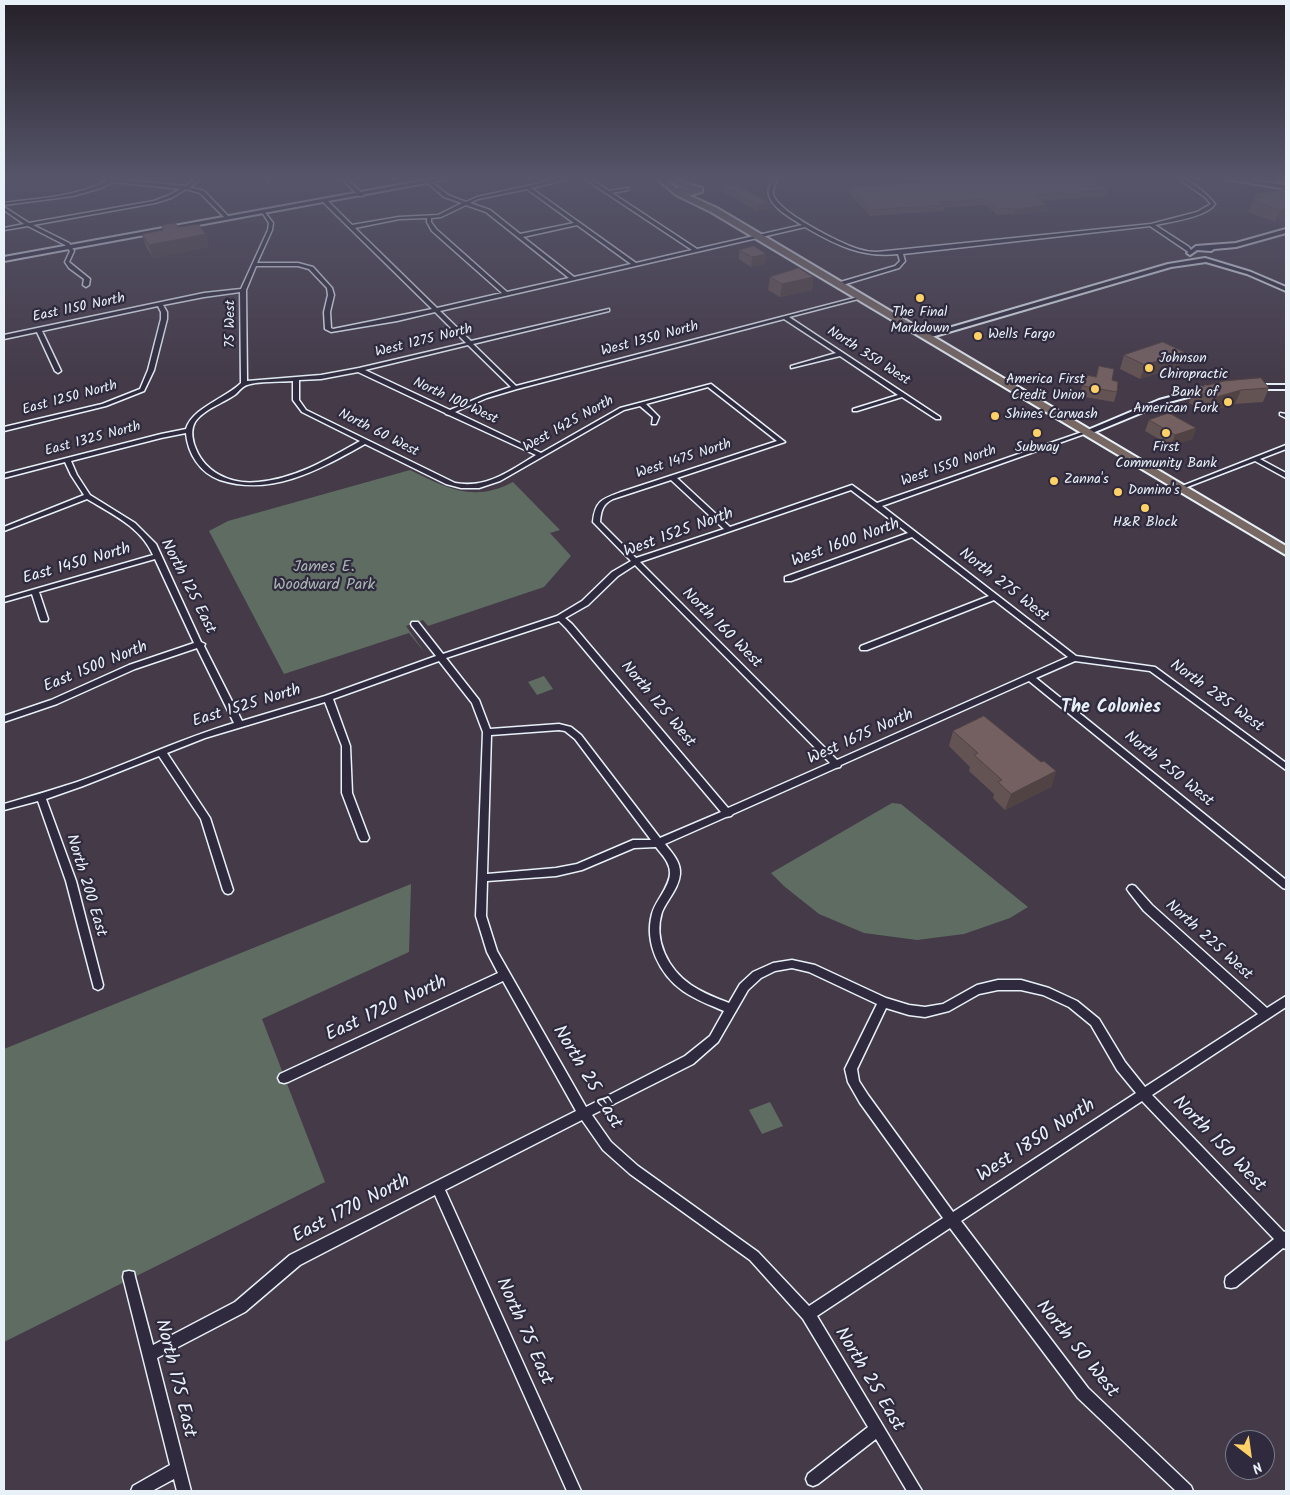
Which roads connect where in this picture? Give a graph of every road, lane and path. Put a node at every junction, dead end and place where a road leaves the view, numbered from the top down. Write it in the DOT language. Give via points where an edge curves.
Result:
graph roads {
  1 [pos="60,249"];
  2 [pos="70,249"];
  3 [pos="261,249"];
  4 [pos="372,249"];
  5 [pos="455,249"];
  6 [pos="535,249"];
  7 [pos="614,249"];
  8 [pos="701,249"];
  9 [pos="779,249"];
  10 [pos="853,249"];
  11 [pos="938,249"];
  12 [pos="1188,249"];
  13 [pos="1196,249"];
  14 [pos="1205,249"];
  15 [pos="1231,249"];
  16 [pos="696,250"];
  17 [pos="1190,252"];
  18 [pos="900,253"];
  19 [pos="1222,255"];
  20 [pos="4,259"];
  21 [pos="1206,260"];
  22 [pos="635,264"];
  23 [pos="254,265"];
  24 [pos="1170,265"];
  25 [pos="1249,273"];
  26 [pos="572,278"];
  27 [pos="839,284"];
  28 [pos="86,285"];
  29 [pos="1286,289"];
  30 [pos="244,290"];
  31 [pos="506,294"];
  32 [pos="860,297"];
  33 [pos="160,304"];
  34 [pos="435,310"];
  35 [pos="607,310"];
  36 [pos="785,317"];
  37 [pos="39,329"];
  38 [pos="4,336"];
  39 [pos="925,336"];
  40 [pos="469,343"];
  41 [pos="840,354"];
  42 [pos="794,367"];
  43 [pos="360,370"];
  44 [pos="58,371"];
  45 [pos="296,380"];
  46 [pos="244,382"];
  47 [pos="1245,386"];
  48 [pos="1286,387"];
  49 [pos="515,388"];
  50 [pos="1219,388"];
  51 [pos="142,390"];
  52 [pos="903,396"];
  53 [pos="642,404"];
  54 [pos="855,410"];
  55 [pos="448,413"];
  56 [pos="938,418"];
  57 [pos="654,423"];
  58 [pos="4,429"];
  59 [pos="188,431"];
  60 [pos="1087,432"];
  61 [pos="365,441"];
  62 [pos="782,442"];
  63 [pos="1286,447"];
  64 [pos="541,455"];
  65 [pos="1255,459"];
  66 [pos="67,460"];
  67 [pos="4,476"];
  68 [pos="1286,476"];
  69 [pos="672,477"];
  70 [pos="473,487"];
  71 [pos="852,488"];
  72 [pos="1180,488"];
  73 [pos="88,496"];
  74 [pos="876,506"];
  75 [pos="597,509"];
  76 [pos="728,529"];
  77 [pos="4,530"];
  78 [pos="913,534"];
  79 [pos="1286,551"];
  80 [pos="157,556"];
  81 [pos="636,561"];
  82 [pos="788,580"];
  83 [pos="35,592"];
  84 [pos="994,597"];
  85 [pos="4,600"];
  86 [pos="560,618"];
  87 [pos="44,619"];
  88 [pos="416,624"];
  89 [pos="501,639"];
  90 [pos="201,644"];
  91 [pos="864,648"];
  92 [pos="441,657"];
  93 [pos="1074,658"];
  94 [pos="1152,669"];
  95 [pos="1031,678"];
  96 [pos="328,698"];
  97 [pos="4,719"];
  98 [pos="239,724"];
  99 [pos="487,732"];
  100 [pos="161,752"];
  101 [pos="837,765"];
  102 [pos="1285,765"];
  103 [pos="41,797"];
  104 [pos="4,807"];
  105 [pos="728,814"];
  106 [pos="364,838"];
  107 [pos="659,843"];
  108 [pos="482,878"];
  109 [pos="1286,885"];
  110 [pos="1132,889"];
  111 [pos="228,890"];
  112 [pos="505,975"];
  113 [pos="757,975"];
  114 [pos="98,985"];
  115 [pos="1286,1000"];
  116 [pos="883,1002"];
  117 [pos="731,1009"];
  118 [pos="1266,1014"];
  119 [pos="284,1078"];
  120 [pos="1144,1095"];
  121 [pos="583,1113"];
  122 [pos="438,1188"];
  123 [pos="952,1220"];
  124 [pos="1285,1240"];
  125 [pos="129,1277"];
  126 [pos="1230,1282"];
  127 [pos="808,1314"];
  128 [pos="149,1355"];
  129 [pos="877,1429"];
  130 [pos="178,1468"];
  131 [pos="813,1478"];
  132 [pos="138,1491"];
  133 [pos="184,1491"];
  134 [pos="574,1491"];
  135 [pos="915,1491"];
  136 [pos="1186,1491"];
  1 -- 20 [label="main road"];
  2 -- 28 [label="street" via="67,262 87,279"];
  3 -- 23 [label="street, 75 West"];
  4 -- 34 [label="street"];
  5 -- 31 [label="street"];
  6 -- 26 [label="street"];
  7 -- 22 [label="street"];
  8 -- 16 [label="street"];
  9 -- 27 [label="main road"];
  10 -- 18 [label="street" via="874,254"];
  11 -- 18 [label="street"];
  12 -- 17 [label="street"];
  13 -- 17 [label="street"];
  14 -- 19 [label="street"];
  15 -- 19 [label="street"];
  16 -- 22 [label="street"];
  17 -- 21 [label="street" via="1194,257"];
  17 -- 24 [label="street"];
  18 -- 27 [label="street" via="903,261 897,267"];
  19 -- 21 [label="street" via="1215,260"];
  19 -- 25 [label="street"];
  21 -- 24 [label="street"];
  21 -- 25 [label="street"];
  22 -- 26 [label="street"];
  23 -- 30 [label="street, 75 West"];
  23 -- 34 [label="street" via="291,264 312,268 329,288 328,328 333,331"];
  24 -- 39 [label="street"];
  25 -- 29 [label="street"];
  26 -- 31 [label="street"];
  27 -- 32 [label="main road"];
  30 -- 33 [label="street, East 1150 North"];
  30 -- 46 [label="street, 75 West"];
  31 -- 34 [label="street"];
  32 -- 36 [label="street, West 1350 North"];
  32 -- 39 [label="main road"];
  33 -- 37 [label="street, East 1150 North"];
  33 -- 51 [label="street" via="164,319 151,370"];
  34 -- 40 [label="street"];
  35 -- 40 [label="street, West 1275 North"];
  36 -- 41 [label="street, North 350 West"];
  36 -- 49 [label="street, West 1350 North"];
  37 -- 38 [label="street, East 1150 North"];
  37 -- 44 [label="street"];
  39 -- 60 [label="main road"];
  40 -- 43 [label="street, West 1275 North"];
  40 -- 49 [label="street"];
  41 -- 42 [label="street"];
  41 -- 52 [label="street, North 350 West"];
  43 -- 45 [label="street, West 1275 North"];
  43 -- 55 [label="street, North 100 West"];
  45 -- 46 [label="street, West 1275 North"];
  45 -- 61 [label="street, North 60 West" via="296,400 304,411"];
  46 -- 59 [label="street" via="236,393 192,422"];
  47 -- 48 [label="street"];
  49 -- 55 [label="street, West 1350 North"];
  50 -- 60 [label="street" via="1180,396"];
  51 -- 58 [label="street, East 1250 North" via="104,405"];
  52 -- 54 [label="street"];
  52 -- 56 [label="street, North 350 West"];
  53 -- 57 [label="street" via="656,417"];
  53 -- 62 [label="street, West 1425 North" via="709,385"];
  53 -- 64 [label="street, West 1425 North" via="622,409"];
  55 -- 64 [label="street, North 100 West"];
  59 -- 61 [label="street" via="194,454 210,474 243,484 261,484 294,475 324,464"];
  59 -- 66 [label="street, East 1325 North"];
  60 -- 72 [label="main road"];
  60 -- 74 [label="street, West 1550 North"];
  61 -- 70 [label="street, North 60 West" via="448,483"];
  62 -- 69 [label="street, West 1475 North"];
  63 -- 65 [label="street"];
  64 -- 70 [label="street, West 1425 North" via="498,480"];
  65 -- 68 [label="street"];
  65 -- 72 [label="street"];
  66 -- 67 [label="street, East 1325 North"];
  66 -- 73 [label="street, North 125 East"];
  69 -- 75 [label="street, West 1475 North" via="622,493 604,501"];
  69 -- 76 [label="street"];
  71 -- 74 [label="street, North 275 West"];
  71 -- 76 [label="street, West 1525 North"];
  72 -- 79 [label="main road"];
  73 -- 77 [label="street"];
  73 -- 80 [label="street, North 125 East" via="133,524 153,546"];
  74 -- 78 [label="street, North 275 West"];
  75 -- 81 [label="street, North 160 West" via="596,522"];
  76 -- 81 [label="street, West 1525 North"];
  78 -- 82 [label="street, West 1600 North"];
  78 -- 84 [label="street, North 275 West"];
  80 -- 83 [label="street, East 1450 North"];
  80 -- 90 [label="street, North 125 East"];
  81 -- 86 [label="street, West 1525 North" via="615,574 585,604"];
  81 -- 101 [label="street, North 160 West"];
  83 -- 85 [label="street, East 1450 North"];
  83 -- 87 [label="street"];
  84 -- 91 [label="street"];
  84 -- 93 [label="street, North 275 West"];
  86 -- 89 [label="street, West 1525 North"];
  86 -- 105 [label="street, North 125 West"];
  88 -- 92 [label="street, North 25 East"];
  89 -- 92 [label="street, East 1525 North"];
  90 -- 97 [label="street, East 1500 North" via="132,667 54,702"];
  90 -- 98 [label="street, North 125 East"];
  92 -- 96 [label="street, East 1525 North"];
  92 -- 99 [label="street, North 25 East" via="476,702"];
  93 -- 94 [label="street, North 275 West"];
  93 -- 95 [label="street, West 1675 North"];
  94 -- 102 [label="street, North 285 West"];
  95 -- 101 [label="street, West 1675 North"];
  95 -- 109 [label="street, North 250 West"];
  96 -- 98 [label="street, East 1525 North"];
  96 -- 106 [label="street" via="346,746 347,793"];
  98 -- 100 [label="street, East 1525 North"];
  99 -- 107 [label="street" via="568,729 578,737"];
  99 -- 108 [label="street, North 25 East"];
  100 -- 103 [label="street, East 1525 North"];
  100 -- 111 [label="street" via="205,818"];
  101 -- 105 [label="street, West 1675 North"];
  103 -- 104 [label="street, East 1525 North"];
  103 -- 114 [label="street, North 200 East" via="71,881"];
  105 -- 107 [label="street, West 1675 North"];
  107 -- 108 [label="street" via="633,844 579,867 556,872"];
  107 -- 117 [label="street" via="677,872 652,927 659,953 672,974 684,985"];
  108 -- 112 [label="street, North 25 East" via="481,916 492,952"];
  110 -- 118 [label="street, North 225 West" via="1148,908"];
  112 -- 119 [label="street, East 1720 North"];
  112 -- 121 [label="street, North 25 East"];
  113 -- 116 [label="street, North 150 West" via="773,967 792,964 811,968"];
  113 -- 117 [label="street, East 1770 North"];
  115 -- 118 [label="street, West 1850 North"];
  116 -- 120 [label="street, North 150 West" via="897,1008 925,1012 945,1008 977,990 998,985 1021,985 1045,991 1073,1004 1095,1022 1120,1066"];
  116 -- 123 [label="street" via="851,1069 854,1082"];
  117 -- 121 [label="street, East 1770 North" via="714,1039 689,1060"];
  118 -- 120 [label="street, West 1850 North"];
  120 -- 123 [label="street, West 1850 North"];
  120 -- 124 [label="street, North 150 West"];
  121 -- 122 [label="street, East 1770 North"];
  121 -- 127 [label="street, North 25 East" via="607,1146 634,1170 754,1256"];
  122 -- 128 [label="street, East 1770 North" via="295,1260 240,1307"];
  122 -- 134 [label="street, North 75 East"];
  123 -- 127 [label="street, West 1850 North"];
  123 -- 136 [label="street, North 50 West" via="1083,1393"];
  124 -- 126 [label="street"];
  125 -- 128 [label="street, North 175 East"];
  127 -- 129 [label="street, North 25 East"];
  128 -- 130 [label="street, North 175 East"];
  129 -- 131 [label="street"];
  129 -- 135 [label="street, North 25 East"];
  130 -- 132 [label="street"];
  130 -- 133 [label="street, North 175 East"];
}
